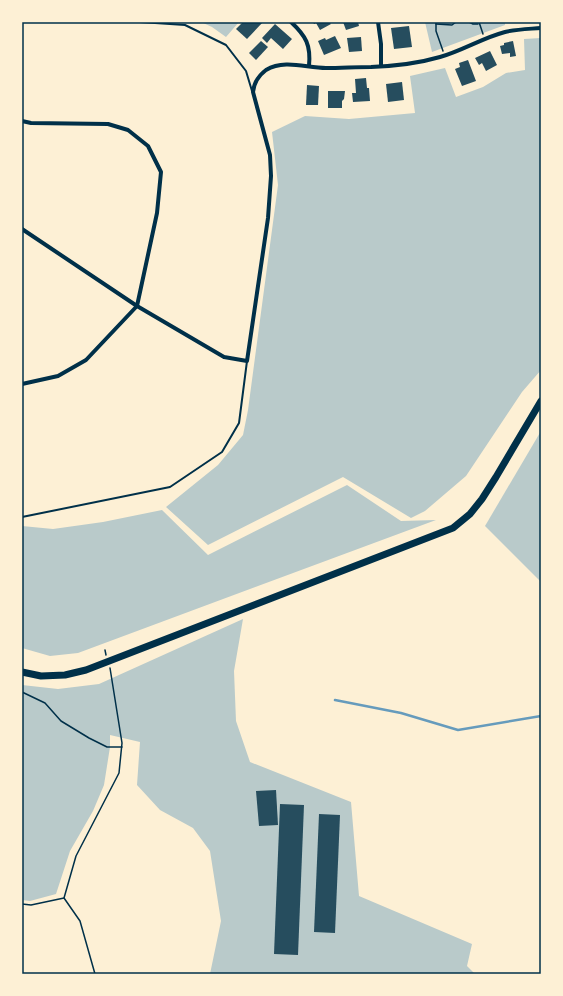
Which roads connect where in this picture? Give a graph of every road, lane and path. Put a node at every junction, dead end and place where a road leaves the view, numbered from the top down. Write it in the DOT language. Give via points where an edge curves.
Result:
graph roads {
  1 [pos="140,22"];
  2 [pos="291,22"];
  3 [pos="378,22"];
  4 [pos="456,22"];
  5 [pos="469,22"];
  6 [pos="436,23"];
  7 [pos="479,23"];
  8 [pos="541,28"];
  9 [pos="485,39"];
  10 [pos="444,56"];
  11 [pos="308,66"];
  12 [pos="382,66"];
  13 [pos="253,92"];
  14 [pos="22,122"];
  15 [pos="22,229"];
  16 [pos="136,306"];
  17 [pos="247,361"];
  18 [pos="22,384"];
  19 [pos="541,401"];
  20 [pos="22,517"];
  21 [pos="105,650"];
  22 [pos="108,661"];
  23 [pos="22,672"];
  24 [pos="22,692"];
  25 [pos="122,747"];
  26 [pos="64,898"];
  27 [pos="22,904"];
  28 [pos="96,974"];
  1 -- 13 [label="lane" via="185,25 226,44 246,71"];
  2 -- 11 [label="street" via="308,43"];
  3 -- 12 [label="street"];
  4 -- 6 [label="path" via="452,25"];
  5 -- 7 [label="path"];
  6 -- 10 [label="path"];
  7 -- 9 [label="path"];
  8 -- 9 [label="street" via="505,32"];
  9 -- 10 [label="street"];
  10 -- 12 [label="street" via="405,65"];
  11 -- 12 [label="street"];
  11 -- 13 [label="street" via="290,64 271,67 257,78"];
  13 -- 17 [label="street" via="270,156 271,176 268,218"];
  14 -- 16 [label="street" via="108,124 128,130 148,146 161,172 157,213"];
  15 -- 16 [label="street"];
  16 -- 17 [label="street" via="224,357"];
  16 -- 18 [label="street" via="86,360 58,376"];
  17 -- 20 [label="lane" via="239,422 222,452 170,487"];
  19 -- 22 [label="highway" via="482,499 470,514 453,528"];
  21 -- 22 [label="path"];
  22 -- 23 [label="highway" via="64,675 41,676"];
  22 -- 25 [label="path"];
  24 -- 25 [label="path" via="45,703 61,721 89,738 107,747"];
  25 -- 26 [label="path" via="119,773 76,856"];
  26 -- 27 [label="path" via="31,905"];
  26 -- 28 [label="path" via="80,921"];
}
